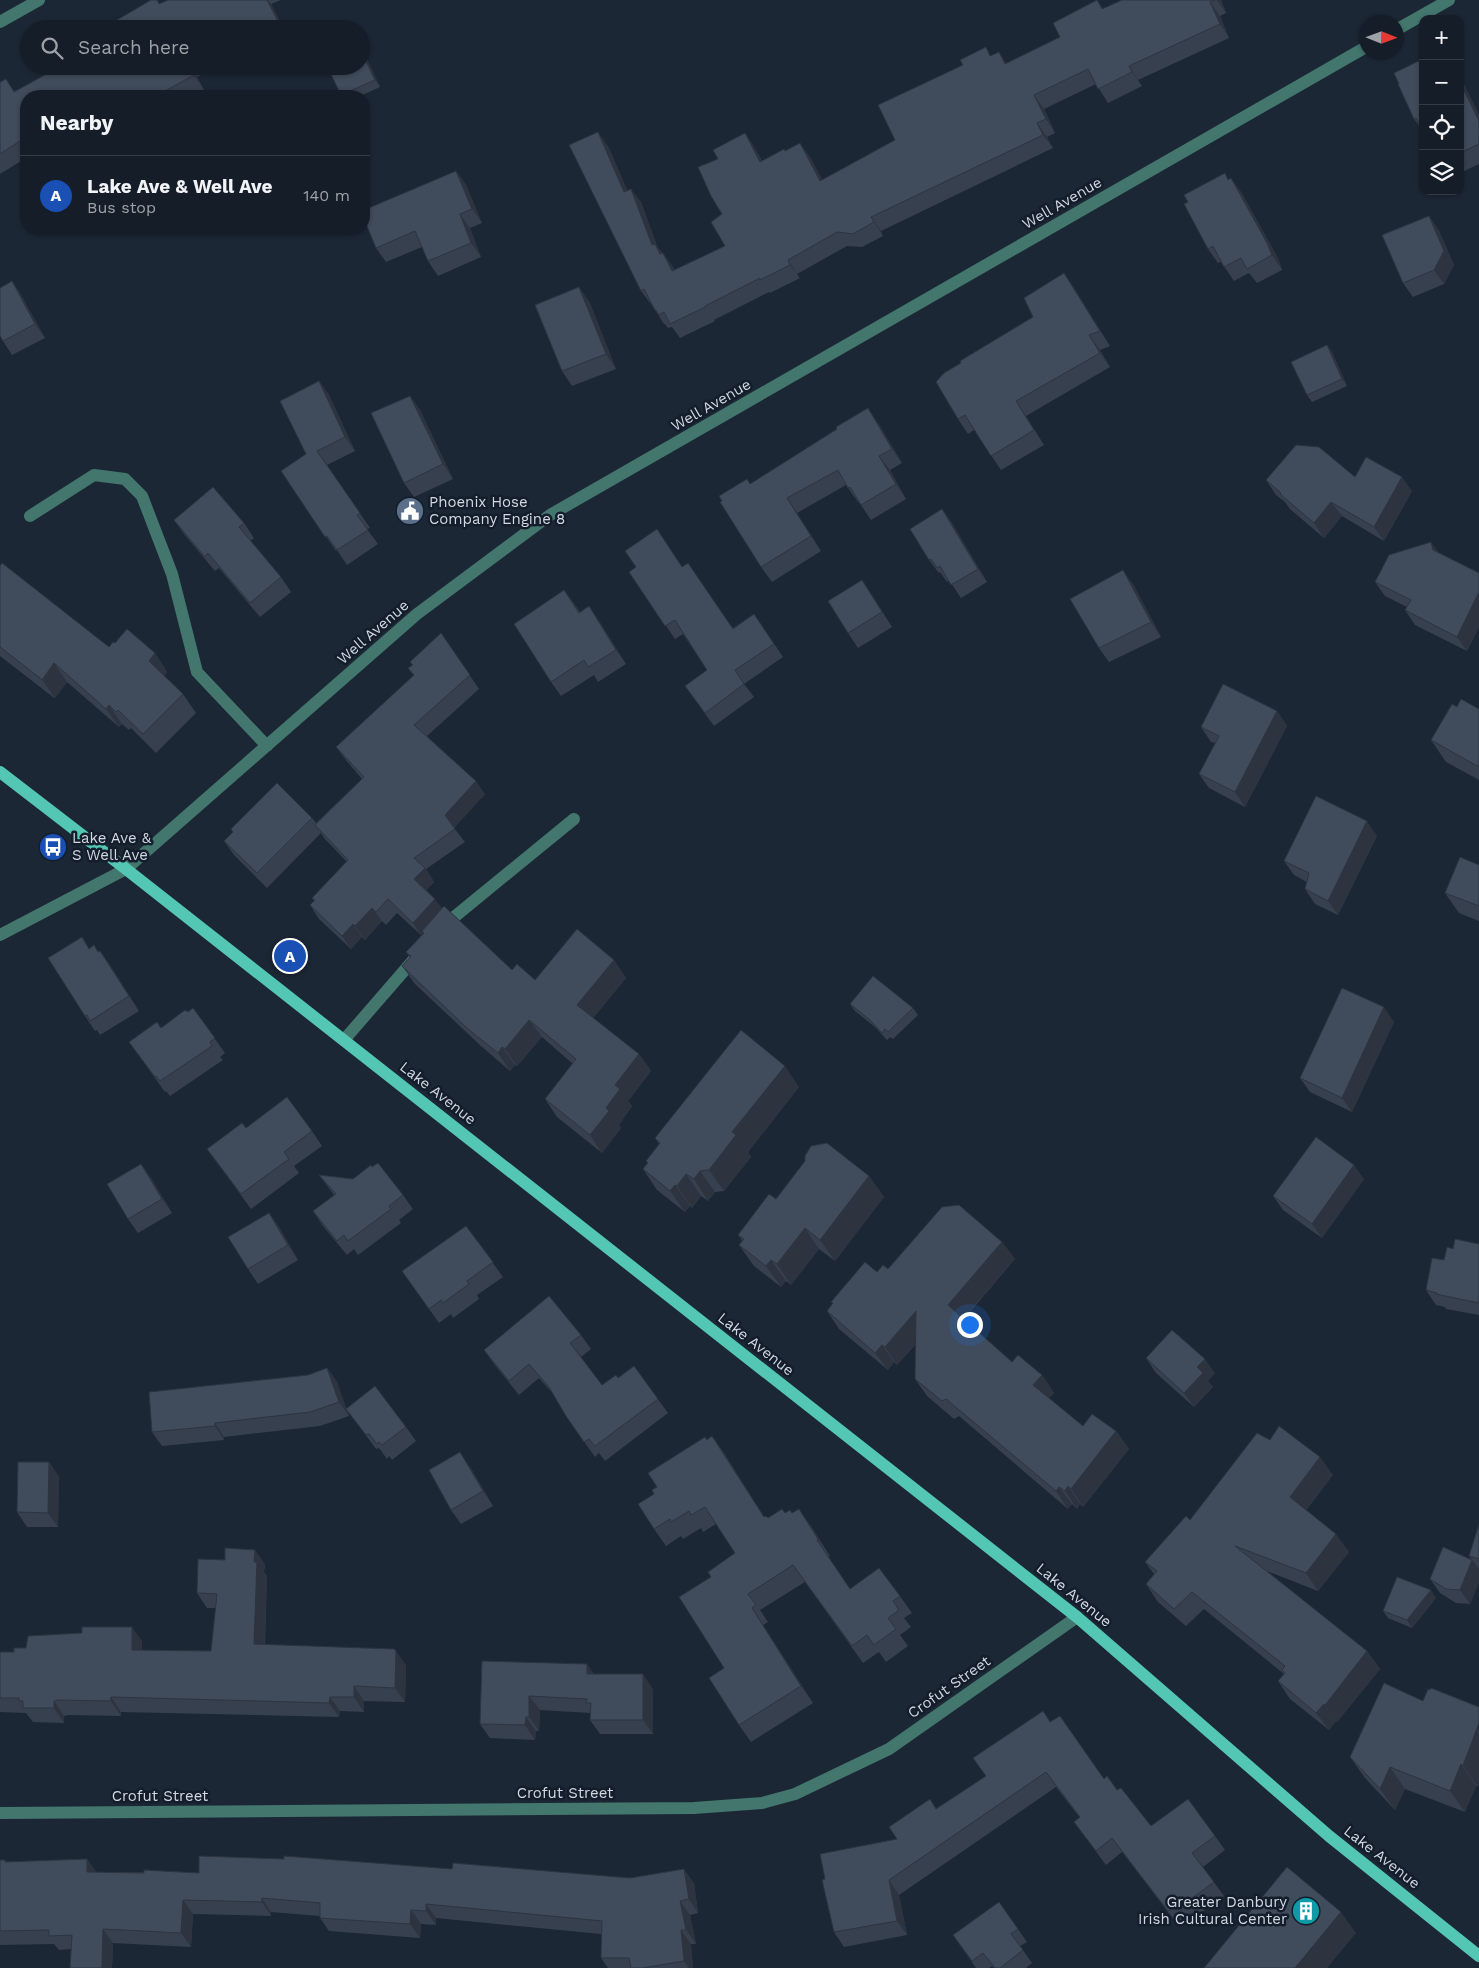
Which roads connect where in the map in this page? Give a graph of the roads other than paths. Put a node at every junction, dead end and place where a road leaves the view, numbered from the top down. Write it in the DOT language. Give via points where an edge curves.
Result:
graph roads {
  1 [pos="39,0"];
  2 [pos="1449,0"];
  3 [pos="0,22"];
  4 [pos="1404,25"];
  5 [pos="1359,51"];
  6 [pos="30,516"];
  7 [pos="266,746"];
  8 [pos="0,772"];
  9 [pos="574,819"];
  10 [pos="126,869"];
  11 [pos="0,935"];
  12 [pos="434,936"];
  13 [pos="421,951"];
  14 [pos="344,1040"];
  15 [pos="1077,1617"];
  16 [pos="0,1813"];
  17 [pos="1479,1956"];
  1 -- 3 [label="street"];
  2 -- 4 [label="street"];
  5 -- 7 [label="street, Well Avenue" via="550,516 417,614"];
  6 -- 7 [label="street" via="94,475 125,479 142,496 172,574 198,672"];
  7 -- 10 [label="street, Well Avenue"];
  8 -- 10 [label="main road, Lake Avenue"];
  9 -- 12 [label="street" via="447,921"];
  10 -- 11 [label="street, Well Avenue"];
  10 -- 14 [label="main road, Lake Avenue"];
  13 -- 14 [label="street"];
  14 -- 15 [label="main road, Lake Avenue"];
  15 -- 16 [label="street, Crofut Street" via="889,1750 796,1794 762,1803 694,1808"];
  15 -- 17 [label="main road, Lake Avenue" via="1329,1836"];
}
